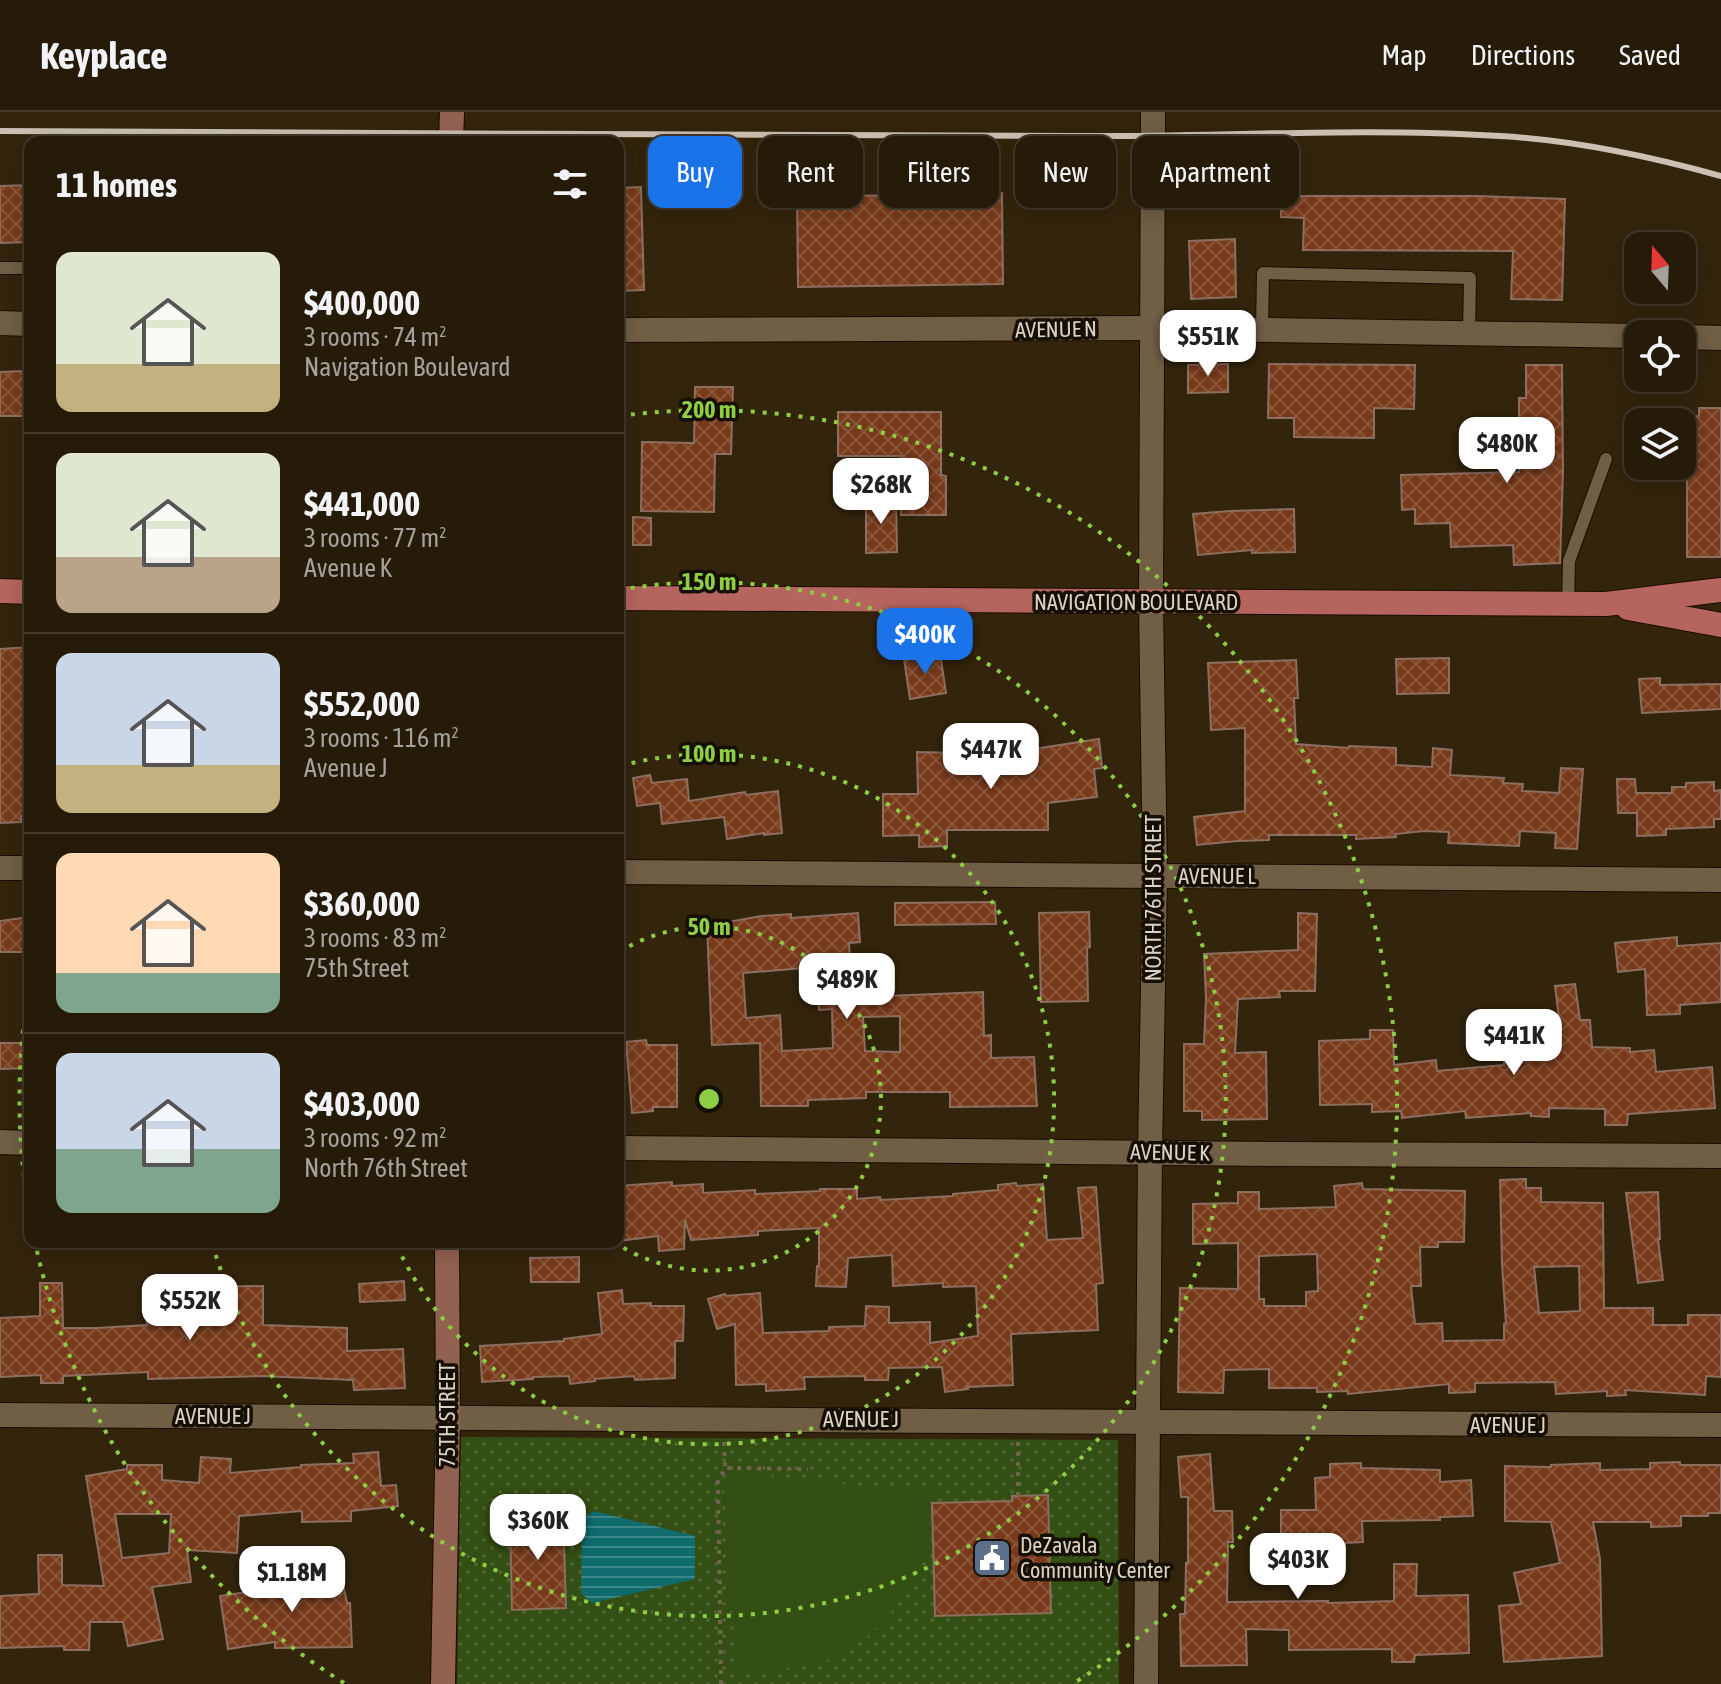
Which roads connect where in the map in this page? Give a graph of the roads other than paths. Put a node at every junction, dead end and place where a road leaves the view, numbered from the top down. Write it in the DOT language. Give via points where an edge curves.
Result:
graph roads {
  1 [pos="452,112"];
  2 [pos="1153,112"];
  3 [pos="451,136"];
  4 [pos="0,268"];
  5 [pos="24,268"];
  6 [pos="0,323"];
  7 [pos="24,324"];
  8 [pos="1153,328"];
  9 [pos="624,330"];
  10 [pos="1262,330"];
  11 [pos="1469,333"];
  12 [pos="1624,336"];
  13 [pos="1696,337"];
  14 [pos="1721,338"];
  15 [pos="1606,459"];
  16 [pos="1721,590"];
  17 [pos="0,591"];
  18 [pos="24,592"];
  19 [pos="624,598"];
  20 [pos="1151,603"];
  21 [pos="1568,604"];
  22 [pos="1606,604"];
  23 [pos="1721,625"];
  24 [pos="0,868"];
  25 [pos="24,868"];
  26 [pos="624,872"];
  27 [pos="1155,876"];
  28 [pos="1721,880"];
  29 [pos="0,1142"];
  30 [pos="24,1143"];
  31 [pos="624,1148"];
  32 [pos="1150,1151"];
  33 [pos="1721,1156"];
  34 [pos="447,1248"];
  35 [pos="0,1415"];
  36 [pos="448,1416"];
  37 [pos="1149,1421"];
  38 [pos="1721,1425"];
  39 [pos="443,1684"];
  40 [pos="1146,1684"];
  1 -- 3 [label="main road"];
  2 -- 8 [label="street, NORTH 76TH STREET"];
  4 -- 5 [label="lane"];
  6 -- 7 [label="street"];
  8 -- 9 [label="street, AVENUE N"];
  8 -- 10 [label="street, AVENUE N"];
  8 -- 20 [label="street, NORTH 76TH STREET"];
  10 -- 11 [label="street, AVENUE N"];
  10 -- 11 [label="lane" via="1263,273 1470,278"];
  11 -- 12 [label="street, AVENUE N"];
  13 -- 14 [label="street"];
  15 -- 21 [label="lane" via="1569,561"];
  16 -- 22 [label="main road, NAVIGATION BOULEVARD"];
  17 -- 18 [label="main road"];
  19 -- 20 [label="main road, NAVIGATION BOULEVARD"];
  20 -- 21 [label="main road, NAVIGATION BOULEVARD"];
  20 -- 27 [label="street, NORTH 76TH STREET"];
  21 -- 22 [label="main road, NAVIGATION BOULEVARD"];
  22 -- 23 [label="main road, NAVIGATION BOULEVARD"];
  24 -- 25 [label="street"];
  26 -- 27 [label="street, AVENUE L"];
  27 -- 28 [label="street, AVENUE L"];
  27 -- 32 [label="street, NORTH 76TH STREET"];
  29 -- 30 [label="street"];
  31 -- 32 [label="street, AVENUE K"];
  32 -- 33 [label="street, AVENUE K"];
  32 -- 37 [label="street, NORTH 76TH STREET"];
  34 -- 36 [label="main road, 75TH STREET"];
  35 -- 36 [label="street, AVENUE J"];
  36 -- 37 [label="street, AVENUE J"];
  36 -- 39 [label="main road, 75TH STREET"];
  37 -- 38 [label="street, AVENUE J"];
  37 -- 40 [label="street, NORTH 76TH STREET"];
}
